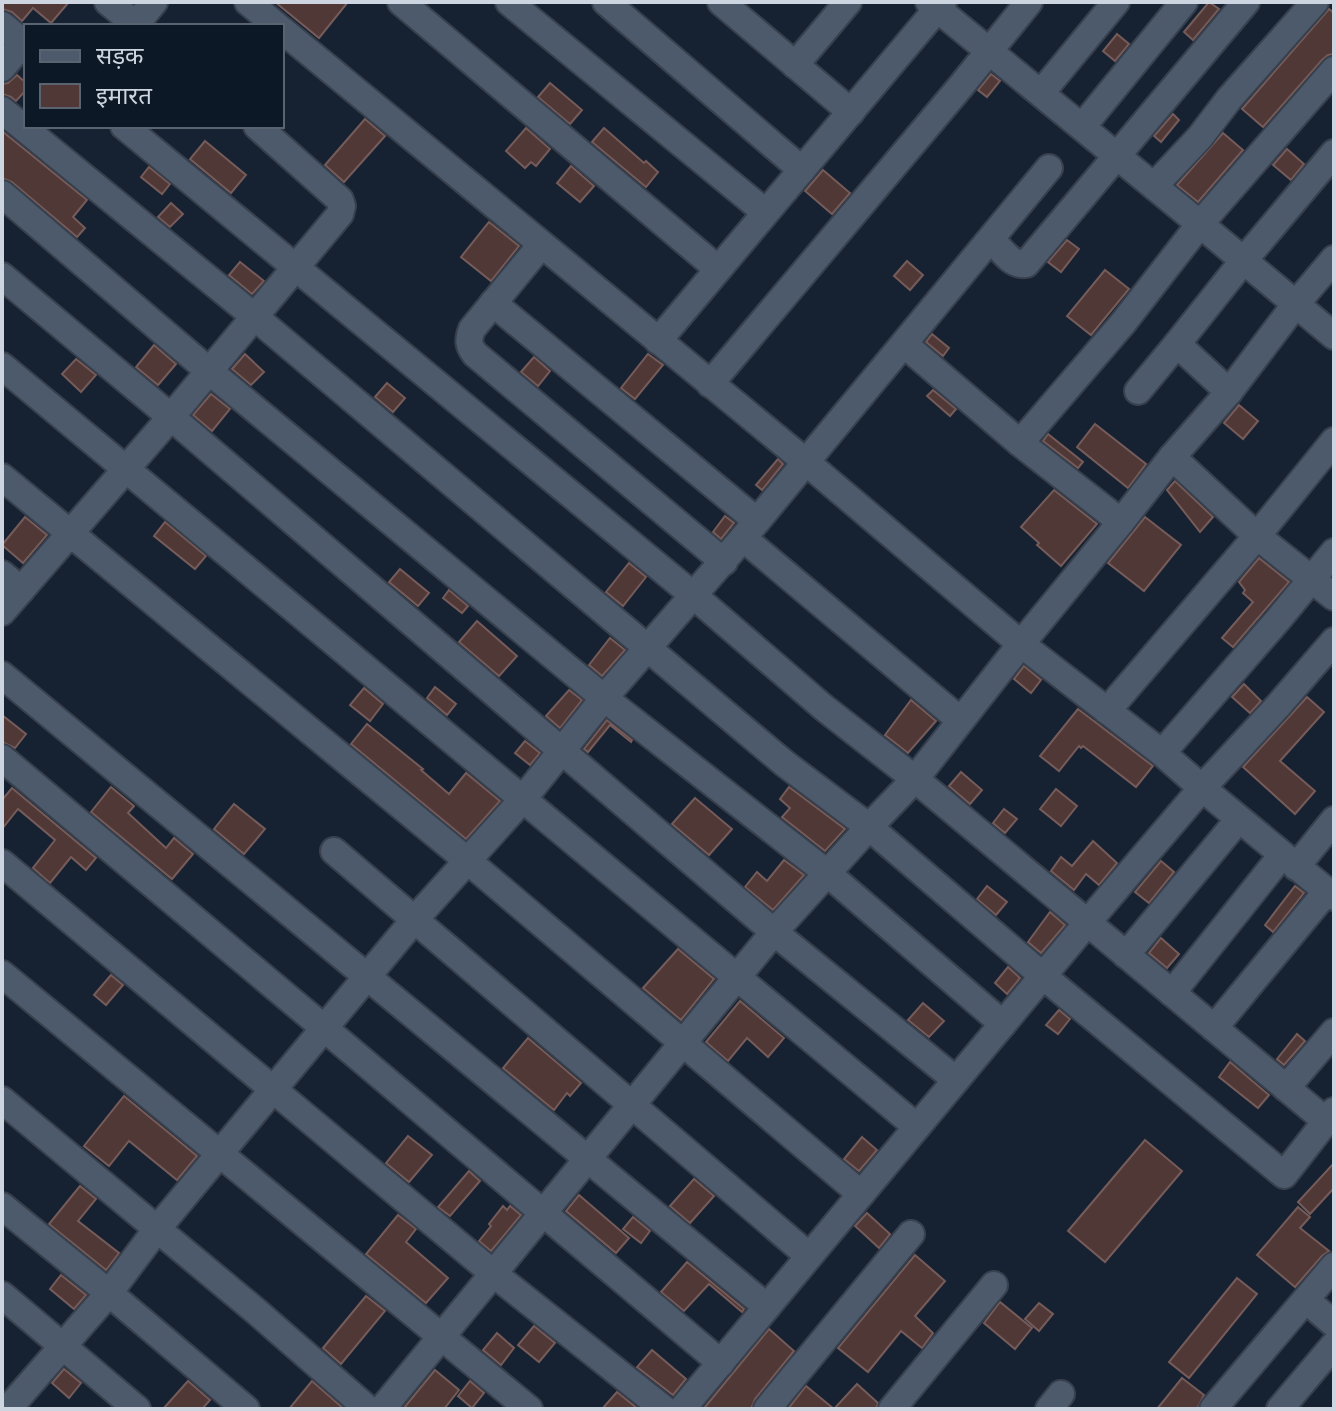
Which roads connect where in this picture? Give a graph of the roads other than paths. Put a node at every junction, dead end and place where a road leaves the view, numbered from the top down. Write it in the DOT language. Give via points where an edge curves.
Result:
graph roads {
  1 [pos="108,2"];
  2 [pos="154,2"];
  3 [pos="248,2"];
  4 [pos="401,2"];
  5 [pos="509,2"];
  6 [pos="606,2"];
  7 [pos="721,2"];
  8 [pos="848,2"];
  9 [pos="1029,2"];
  10 [pos="1116,2"];
  11 [pos="1184,2"];
  12 [pos="1246,2"];
  13 [pos="1315,2"];
  14 [pos="937,4"];
  15 [pos="136,24"];
  16 [pos="138,24"];
  17 [pos="275,24"];
  18 [pos="2,25"];
  19 [pos="284,32"];
  20 [pos="24,44"];
  21 [pos="989,51"];
  22 [pos="795,65"];
  23 [pos="2,68"];
  24 [pos="1334,70"];
  25 [pos="1041,93"];
  26 [pos="2,110"];
  27 [pos="851,112"];
  28 [pos="1082,127"];
  29 [pos="126,128"];
  30 [pos="259,128"];
  31 [pos="1334,153"];
  32 [pos="1117,157"];
  33 [pos="1049,168"];
  34 [pos="802,170"];
  35 [pos="1154,186"];
  36 [pos="2,194"];
  37 [pos="765,212"];
  38 [pos="1200,224"];
  39 [pos="991,239"];
  40 [pos="541,245"];
  41 [pos="1334,259"];
  42 [pos="1244,260"];
  43 [pos="295,267"];
  44 [pos="718,269"];
  45 [pos="2,276"];
  46 [pos="493,303"];
  47 [pos="1295,305"];
  48 [pos="255,317"];
  49 [pos="1334,336"];
  50 [pos="658,341"];
  51 [pos="904,344"];
  52 [pos="1177,344"];
  53 [pos="2,366"];
  54 [pos="209,371"];
  55 [pos="710,384"];
  56 [pos="1138,391"];
  57 [pos="1229,392"];
  58 [pos="171,417"];
  59 [pos="1334,441"];
  60 [pos="1020,443"];
  61 [pos="1172,457"];
  62 [pos="806,462"];
  63 [pos="125,468"];
  64 [pos="2,477"];
  65 [pos="1121,522"];
  66 [pos="750,530"];
  67 [pos="70,532"];
  68 [pos="1257,536"];
  69 [pos="1334,552"];
  70 [pos="724,562"];
  71 [pos="1312,579"];
  72 [pos="11,582"];
  73 [pos="693,595"];
  74 [pos="1334,597"];
  75 [pos="2,612"];
  76 [pos="1334,641"];
  77 [pos="1021,644"];
  78 [pos="648,648"];
  79 [pos="2,675"];
  80 [pos="604,698"];
  81 [pos="1107,711"];
  82 [pos="960,720"];
  83 [pos="561,749"];
  84 [pos="1162,753"];
  85 [pos="2,758"];
  86 [pos="915,779"];
  87 [pos="1202,788"];
  88 [pos="523,799"];
  89 [pos="1239,819"];
  90 [pos="1334,820"];
  91 [pos="869,827"];
  92 [pos="334,851"];
  93 [pos="468,861"];
  94 [pos="1289,861"];
  95 [pos="2,863"];
  96 [pos="827,873"];
  97 [pos="1330,894"];
  98 [pos="415,919"];
  99 [pos="1087,923"];
  100 [pos="774,932"];
  101 [pos="1126,955"];
  102 [pos="2,974"];
  103 [pos="1043,976"];
  104 [pos="367,977"];
  105 [pos="737,978"];
  106 [pos="1172,993"];
  107 [pos="1003,1024"];
  108 [pos="324,1028"];
  109 [pos="1214,1028"];
  110 [pos="1334,1032"];
  111 [pos="683,1043"];
  112 [pos="956,1080"];
  113 [pos="1286,1088"];
  114 [pos="273,1090"];
  115 [pos="2,1100"];
  116 [pos="632,1106"];
  117 [pos="1330,1116"];
  118 [pos="917,1127"];
  119 [pos="220,1154"];
  120 [pos="588,1159"];
  121 [pos="861,1194"];
  122 [pos="2,1206"];
  123 [pos="543,1213"];
  124 [pos="157,1229"];
  125 [pos="911,1234"];
  126 [pos="809,1256"];
  127 [pos="1334,1266"];
  128 [pos="494,1274"];
  129 [pos="994,1285"];
  130 [pos="109,1293"];
  131 [pos="2,1295"];
  132 [pos="1306,1300"];
  133 [pos="767,1307"];
  134 [pos="1334,1324"];
  135 [pos="442,1337"];
  136 [pos="63,1345"];
  137 [pos="1334,1345"];
  138 [pos="721,1363"];
  139 [pos="15,1400"];
  140 [pos="137,1409"];
  141 [pos="246,1409"];
  142 [pos="368,1409"];
  143 [pos="382,1409"];
  144 [pos="529,1409"];
  145 [pos="664,1409"];
  146 [pos="682,1409"];
  147 [pos="767,1409"];
  148 [pos="892,1409"];
  149 [pos="1213,1409"];
  150 [pos="1280,1409"];
  1 -- 15 [label="street"];
  2 -- 16 [label="street"];
  3 -- 17 [label="street"];
  4 -- 44 [label="street"];
  5 -- 37 [label="street"];
  6 -- 34 [label="street"];
  7 -- 22 [label="street"];
  8 -- 22 [label="street"];
  9 -- 21 [label="street"];
  10 -- 25 [label="street"];
  11 -- 28 [label="street"];
  12 -- 32 [label="street"];
  13 -- 35 [label="street"];
  14 -- 21 [label="street"];
  14 -- 27 [label="street"];
  18 -- 20 [label="street"];
  19 -- 40 [label="street"];
  20 -- 23 [label="street"];
  21 -- 25 [label="street"];
  21 -- 55 [label="street"];
  22 -- 27 [label="street"];
  24 -- 38 [label="street"];
  25 -- 28 [label="street"];
  26 -- 48 [label="street"];
  27 -- 34 [label="street"];
  28 -- 32 [label="street"];
  29 -- 43 [label="street"];
  30 -- 43 [label="street" via="342,206"];
  31 -- 42 [label="street"];
  32 -- 35 [label="street"];
  32 -- 39 [label="street" via="1026,264 1013,262"];
  33 -- 39 [label="street"];
  34 -- 37 [label="street"];
  35 -- 38 [label="street"];
  36 -- 54 [label="street"];
  37 -- 44 [label="street"];
  38 -- 42 [label="street"];
  38 -- 60 [label="street"];
  39 -- 51 [label="street"];
  40 -- 46 [label="street"];
  40 -- 50 [label="street"];
  41 -- 47 [label="street"];
  42 -- 47 [label="street"];
  42 -- 52 [label="street"];
  43 -- 48 [label="street"];
  43 -- 73 [label="street"];
  44 -- 50 [label="street"];
  45 -- 58 [label="street"];
  46 -- 66 [label="street"];
  46 -- 70 [label="street" via="472,329 469,339 475,354"];
  47 -- 49 [label="street"];
  47 -- 57 [label="street"];
  48 -- 54 [label="street"];
  48 -- 78 [label="street"];
  50 -- 55 [label="street"];
  51 -- 60 [label="street"];
  51 -- 62 [label="street"];
  52 -- 56 [label="street"];
  52 -- 57 [label="street"];
  53 -- 63 [label="street"];
  54 -- 58 [label="street"];
  54 -- 80 [label="street"];
  55 -- 62 [label="street"];
  57 -- 61 [label="street"];
  58 -- 63 [label="street"];
  58 -- 83 [label="street"];
  59 -- 68 [label="street"];
  60 -- 65 [label="street"];
  61 -- 65 [label="street"];
  61 -- 68 [label="street"];
  62 -- 66 [label="street"];
  62 -- 77 [label="street"];
  63 -- 67 [label="street"];
  63 -- 88 [label="street"];
  64 -- 67 [label="street"];
  65 -- 77 [label="street"];
  66 -- 70 [label="street"];
  66 -- 82 [label="street"];
  67 -- 72 [label="street"];
  67 -- 93 [label="street"];
  68 -- 71 [label="street"];
  68 -- 81 [label="street"];
  69 -- 71 [label="street"];
  70 -- 73 [label="street"];
  71 -- 74 [label="street"];
  71 -- 84 [label="street"];
  72 -- 75 [label="street"];
  73 -- 78 [label="street"];
  73 -- 86 [label="street"];
  76 -- 87 [label="street"];
  77 -- 81 [label="street"];
  77 -- 82 [label="street"];
  78 -- 80 [label="street"];
  78 -- 91 [label="street"];
  79 -- 104 [label="street"];
  80 -- 83 [label="street"];
  80 -- 96 [label="street"];
  81 -- 84 [label="street"];
  82 -- 86 [label="street"];
  83 -- 88 [label="street"];
  83 -- 100 [label="street"];
  84 -- 87 [label="street"];
  85 -- 108 [label="street"];
  86 -- 91 [label="street"];
  86 -- 99 [label="street"];
  87 -- 89 [label="street"];
  87 -- 99 [label="street"];
  88 -- 93 [label="street"];
  88 -- 105 [label="street"];
  89 -- 94 [label="street"];
  89 -- 101 [label="street"];
  90 -- 94 [label="street"];
  91 -- 96 [label="street"];
  91 -- 103 [label="street"];
  92 -- 98 [label="street"];
  93 -- 98 [label="street"];
  93 -- 111 [label="street"];
  94 -- 97 [label="street"];
  94 -- 106 [label="street"];
  95 -- 114 [label="street"];
  96 -- 100 [label="street"];
  96 -- 107 [label="street"];
  97 -- 109 [label="street"];
  98 -- 104 [label="street"];
  98 -- 116 [label="street"];
  99 -- 101 [label="street"];
  99 -- 103 [label="street"];
  100 -- 105 [label="street"];
  100 -- 112 [label="street"];
  101 -- 106 [label="street"];
  102 -- 119 [label="street"];
  103 -- 107 [label="street"];
  103 -- 117 [label="street" via="1284,1175"];
  104 -- 108 [label="street"];
  104 -- 120 [label="street"];
  105 -- 111 [label="street"];
  105 -- 118 [label="street"];
  106 -- 109 [label="street"];
  107 -- 112 [label="street"];
  108 -- 114 [label="street"];
  108 -- 123 [label="street"];
  109 -- 113 [label="street"];
  110 -- 113 [label="street"];
  111 -- 116 [label="street"];
  111 -- 121 [label="street"];
  112 -- 118 [label="street"];
  113 -- 117 [label="street"];
  114 -- 119 [label="street"];
  114 -- 128 [label="street"];
  115 -- 124 [label="street"];
  116 -- 120 [label="street"];
  116 -- 126 [label="street"];
  118 -- 121 [label="street"];
  119 -- 124 [label="street"];
  119 -- 135 [label="street"];
  120 -- 123 [label="street"];
  120 -- 133 [label="street"];
  121 -- 126 [label="street"];
  122 -- 130 [label="street"];
  123 -- 128 [label="street"];
  123 -- 138 [label="street"];
  124 -- 130 [label="street"];
  124 -- 142 [label="street"];
  125 -- 147 [label="street"];
  126 -- 133 [label="street"];
  127 -- 132 [label="street"];
  128 -- 135 [label="street"];
  128 -- 145 [label="street"];
  129 -- 148 [label="street"];
  130 -- 136 [label="street"];
  130 -- 141 [label="street"];
  131 -- 136 [label="street"];
  132 -- 134 [label="street"];
  132 -- 149 [label="street"];
  133 -- 138 [label="street"];
  135 -- 143 [label="street"];
  135 -- 144 [label="street"];
  136 -- 139 [label="street"];
  136 -- 140 [label="street"];
  137 -- 150 [label="street"];
  138 -- 146 [label="street"];
}
